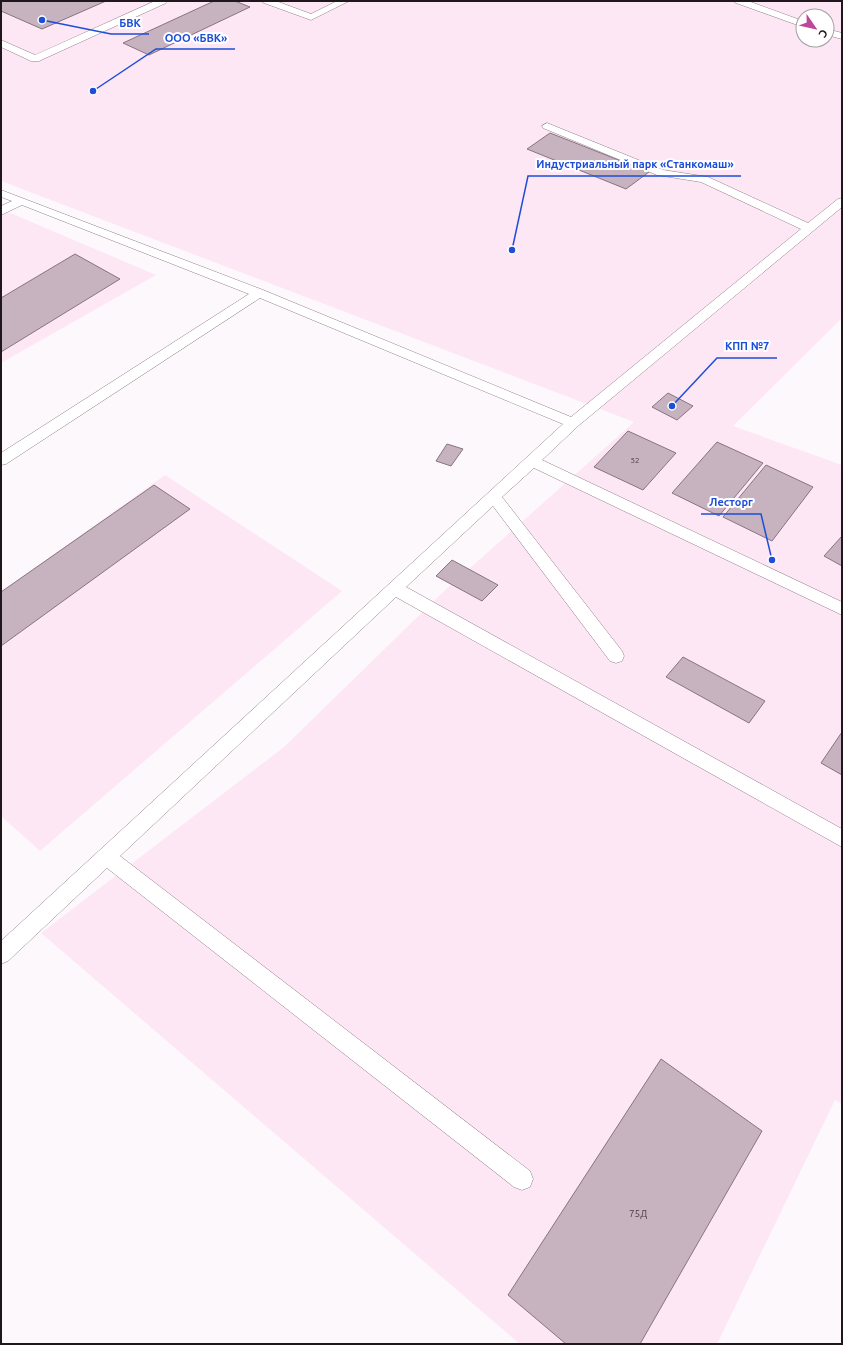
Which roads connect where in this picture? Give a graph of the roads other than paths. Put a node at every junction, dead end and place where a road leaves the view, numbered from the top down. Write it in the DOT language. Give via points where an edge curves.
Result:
graph roads {
  1 [pos="162,1"];
  2 [pos="267,1"];
  3 [pos="344,1"];
  4 [pos="739,1"];
  5 [pos="795,21"];
  6 [pos="1,43"];
  7 [pos="547,126"];
  8 [pos="1,193"];
  9 [pos="21,201"];
  10 [pos="842,201"];
  11 [pos="1,211"];
  12 [pos="809,228"];
  13 [pos="259,294"];
  14 [pos="573,423"];
  15 [pos="1,460"];
  16 [pos="532,460"];
  17 [pos="494,496"];
  18 [pos="394,588"];
  19 [pos="842,609"];
  20 [pos="616,656"];
  21 [pos="842,839"];
  22 [pos="106,856"];
  23 [pos="1,954"];
  24 [pos="522,1179"];
  1 -- 6 [label="lane" via="36,59"];
  2 -- 3 [label="lane" via="311,17"];
  4 -- 5 [label="lane"];
  7 -- 12 [label="lane" via="661,173 704,179"];
  8 -- 9 [label="lane"];
  9 -- 11 [label="lane"];
  9 -- 13 [label="lane"];
  10 -- 12 [label="lane"];
  12 -- 14 [label="lane"];
  13 -- 14 [label="lane"];
  13 -- 15 [label="lane"];
  14 -- 16 [label="lane"];
  16 -- 17 [label="lane"];
  16 -- 19 [label="lane"];
  17 -- 18 [label="lane"];
  17 -- 20 [label="lane"];
  18 -- 21 [label="lane"];
  18 -- 22 [label="lane"];
  22 -- 23 [label="lane"];
  22 -- 24 [label="lane"];
}
